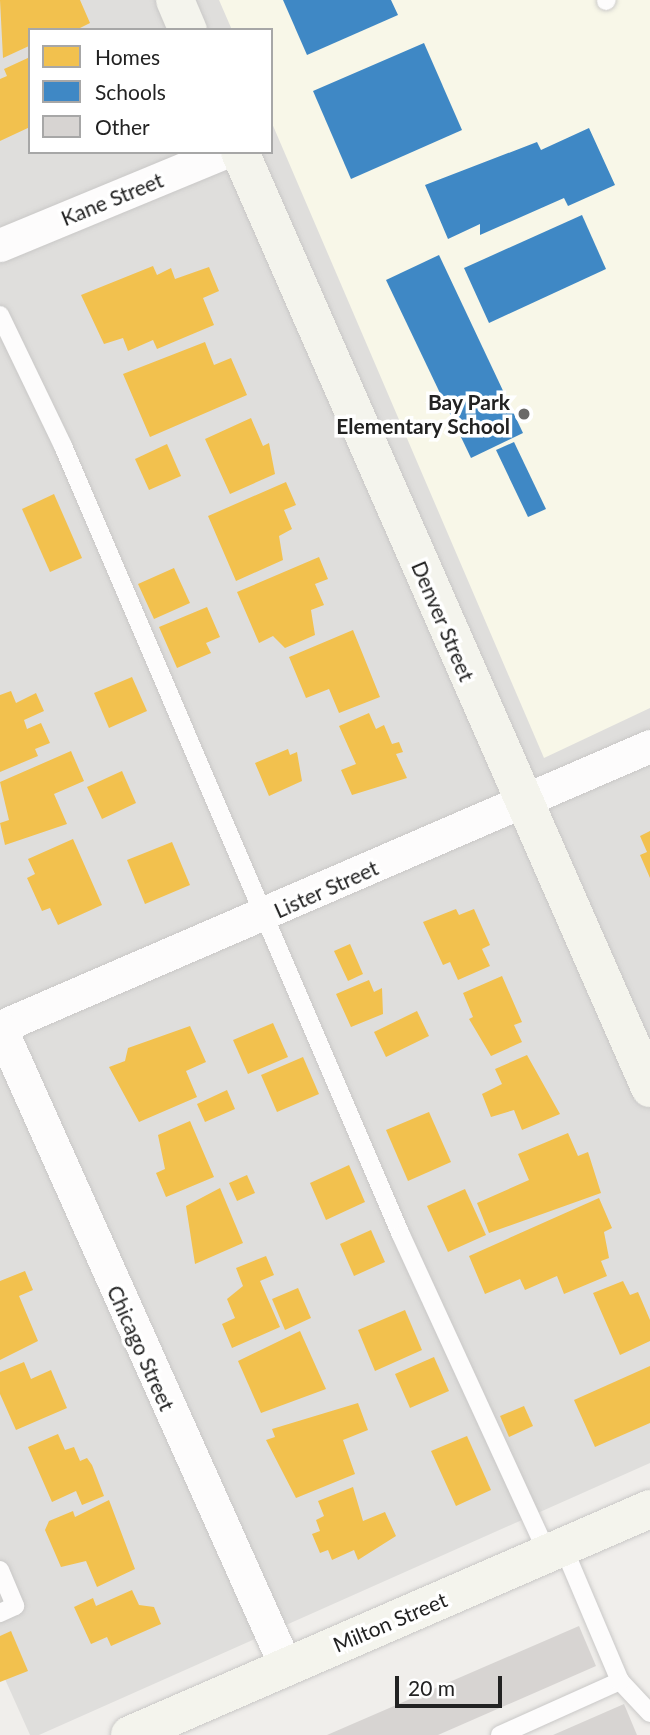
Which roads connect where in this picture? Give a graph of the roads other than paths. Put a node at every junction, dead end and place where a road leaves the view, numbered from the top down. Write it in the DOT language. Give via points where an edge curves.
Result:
graph roads {
  1 [pos="175,0"];
  2 [pos="187,28"];
  3 [pos="219,154"];
  4 [pos="241,154"];
  5 [pos="0,245"];
  6 [pos="0,315"];
  7 [pos="650,746"];
  8 [pos="523,802"];
  9 [pos="263,918"];
  10 [pos="0,1027"];
  11 [pos="650,1088"];
  12 [pos="650,1509"];
  13 [pos="556,1551"];
  14 [pos="0,1570"];
  15 [pos="0,1613"];
  16 [pos="286,1667"];
  17 [pos="620,1681"];
  18 [pos="650,1713"];
  19 [pos="169,1727"];
  20 [pos="130,1735"];
  21 [pos="500,1735"];
  1 -- 2 [label="street"];
  3 -- 5 [label="street, Kane Street"];
  4 -- 8 [label="street, Denver Street"];
  6 -- 9 [label="lane" via="63,446"];
  7 -- 8 [label="street, Lister Street"];
  8 -- 9 [label="street, Lister Street"];
  8 -- 11 [label="street, Denver Street"];
  9 -- 10 [label="street, Lister Street"];
  9 -- 13 [label="lane"];
  10 -- 16 [label="street, Chicago Street"];
  12 -- 13 [label="street, Milton Street"];
  13 -- 16 [label="street, Milton Street"];
  13 -- 17 [label="lane"];
  14 -- 15 [label="lane" via="15,1606"];
  16 -- 19 [label="street, Milton Street"];
  17 -- 18 [label="lane"];
  17 -- 21 [label="lane"];
  19 -- 20 [label="street, Milton Street"];
}
